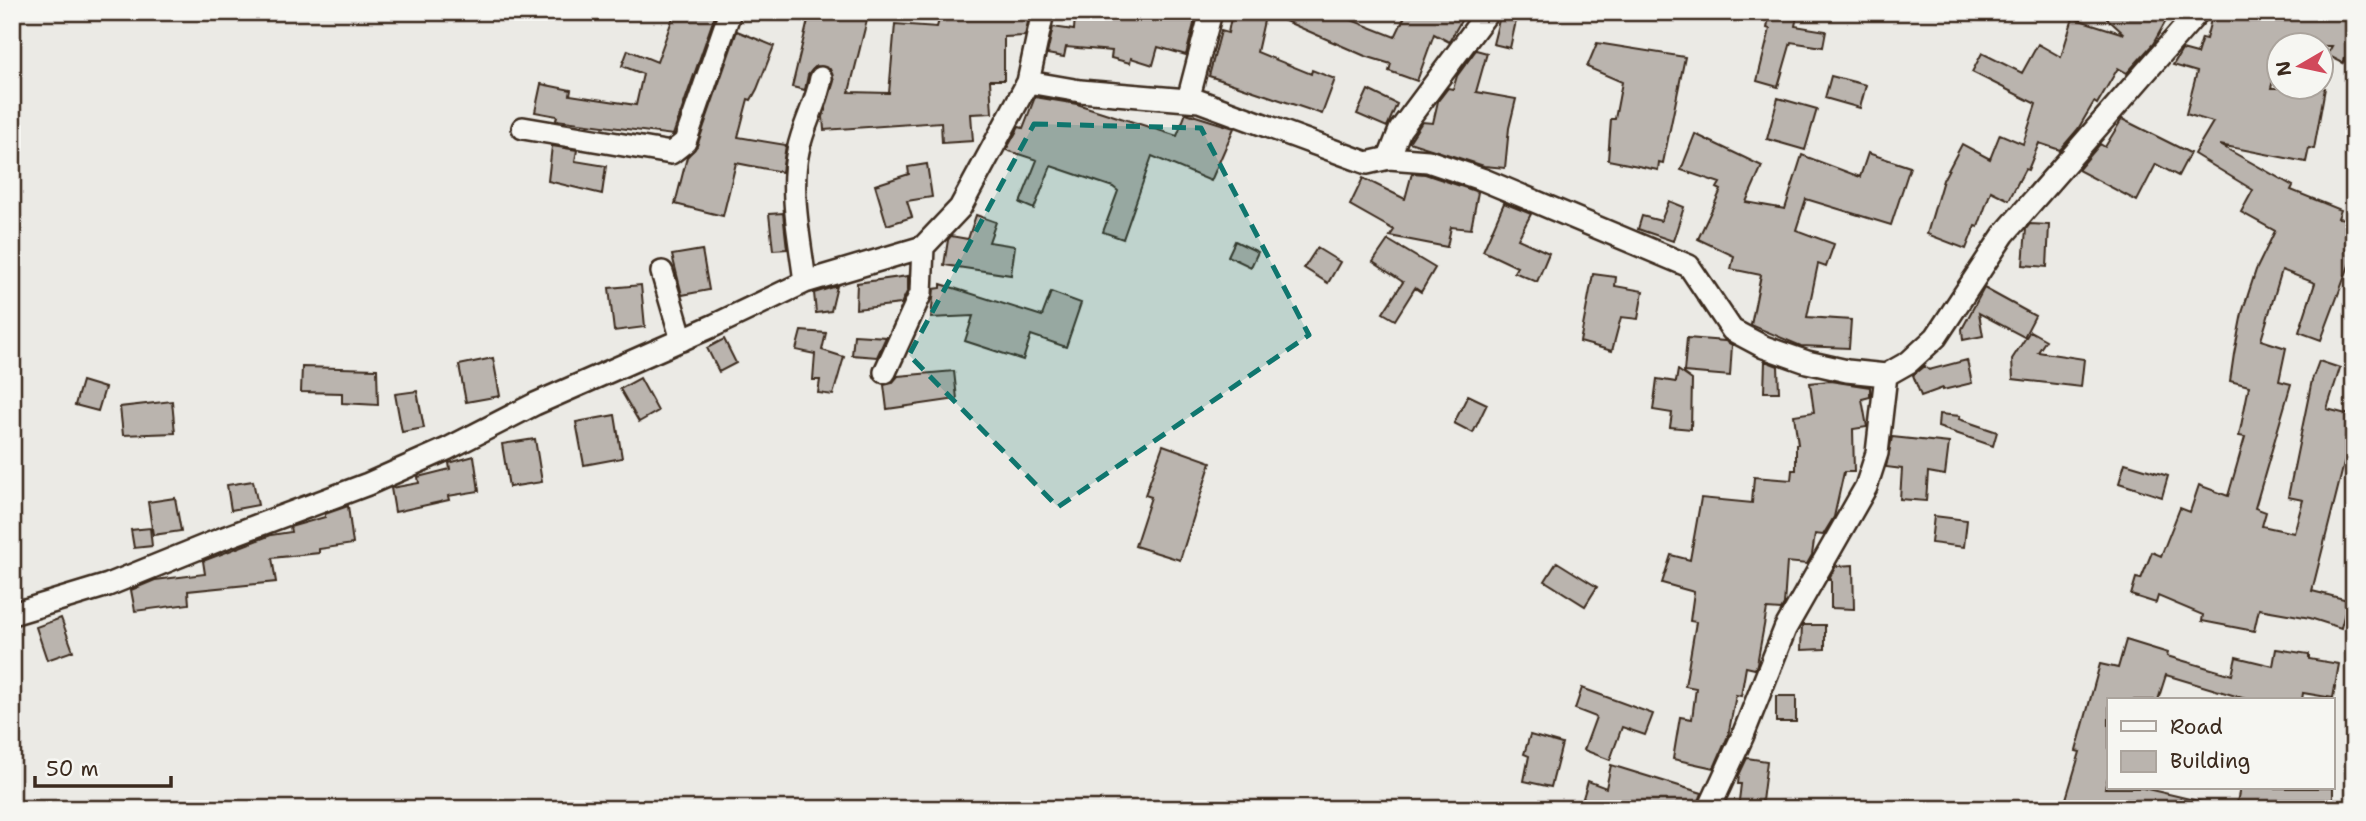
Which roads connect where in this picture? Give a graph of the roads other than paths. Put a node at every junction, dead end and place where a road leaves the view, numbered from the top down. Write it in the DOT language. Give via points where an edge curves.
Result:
graph roads {
  1 [pos="730,12"];
  2 [pos="1043,12"];
  3 [pos="1211,12"];
  4 [pos="1488,12"];
  5 [pos="2197,12"];
  6 [pos="821,78"];
  7 [pos="1028,82"];
  8 [pos="1188,100"];
  9 [pos="523,128"];
  10 [pos="1389,158"];
  11 [pos="923,247"];
  12 [pos="662,272"];
  13 [pos="805,282"];
  14 [pos="682,340"];
  15 [pos="885,372"];
  16 [pos="1886,375"];
  17 [pos="12,614"];
  18 [pos="1709,809"];
  1 -- 9 [label="street" via="680,149 671,153"];
  2 -- 7 [label="street"];
  3 -- 8 [label="street"];
  4 -- 10 [label="street" via="1400,130"];
  5 -- 16 [label="street" via="2004,234 1936,337 1909,362"];
  6 -- 13 [label="street" via="795,172"];
  7 -- 8 [label="street"];
  7 -- 11 [label="street" via="960,208"];
  8 -- 10 [label="street" via="1367,163"];
  10 -- 16 [label="street" via="1428,161 1483,180 1689,266 1732,330 1764,347 1847,371"];
  11 -- 13 [label="street"];
  11 -- 15 [label="street" via="921,293"];
  12 -- 14 [label="street"];
  13 -- 14 [label="street"];
  14 -- 17 [label="street" via="368,484 108,585"];
  16 -- 18 [label="street" via="1877,453 1866,487 1785,629"];
}
